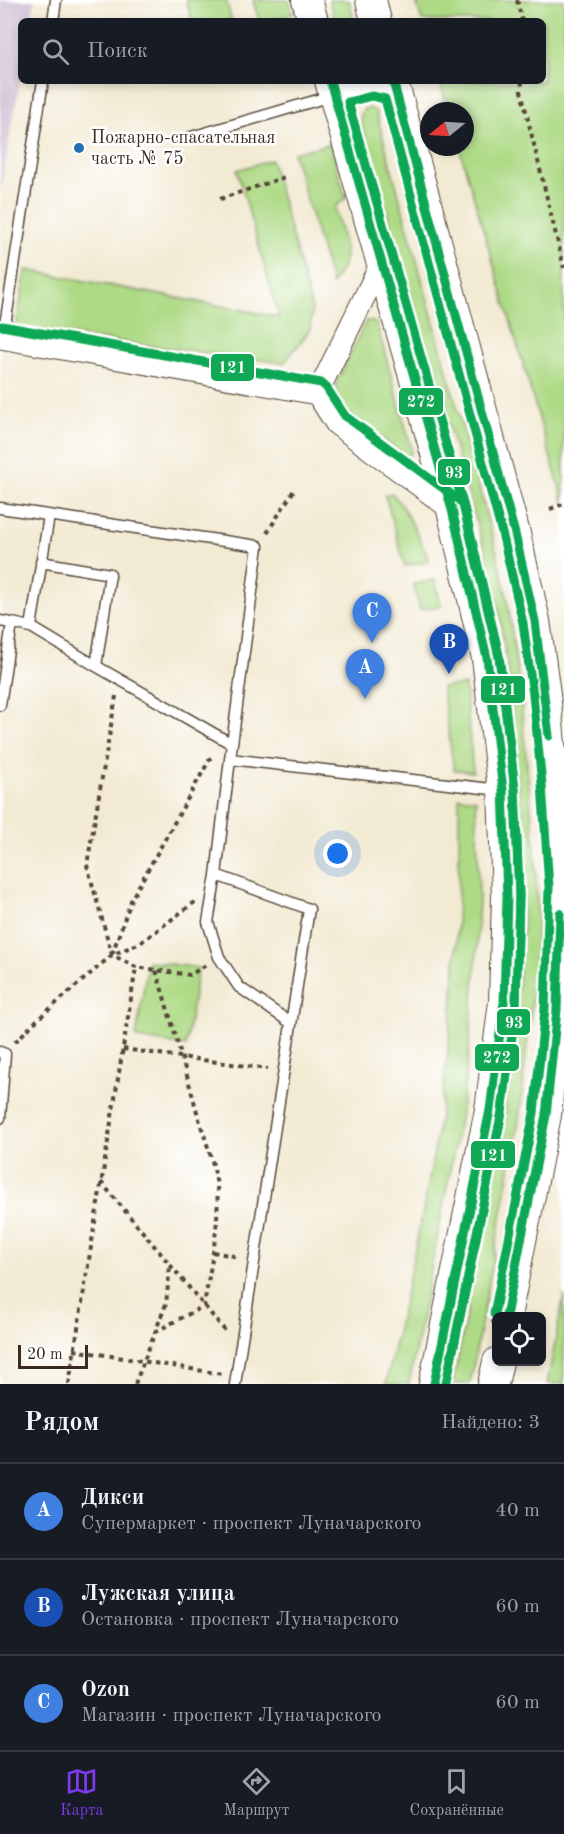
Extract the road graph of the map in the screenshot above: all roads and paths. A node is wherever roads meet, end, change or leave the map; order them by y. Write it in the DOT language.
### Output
graph roads {
  1 [pos="56,0"];
  2 [pos="307,0"];
  3 [pos="370,0"];
  4 [pos="517,0"];
  5 [pos="53,18"];
  6 [pos="312,18"];
  7 [pos="375,18"];
  8 [pos="521,18"];
  9 [pos="43,84"];
  10 [pos="360,84"];
  11 [pos="522,84"];
  12 [pos="394,85"];
  13 [pos="332,88"];
  14 [pos="188,138"];
  15 [pos="288,176"];
  16 [pos="220,199"];
  17 [pos="382,261"];
  18 [pos="564,268"];
  19 [pos="2,338"];
  20 [pos="316,394"];
  21 [pos="294,490"];
  22 [pos="564,504"];
  23 [pos="0,508"];
  24 [pos="550,509"];
  25 [pos="452,510"];
  26 [pos="49,516"];
  27 [pos="258,546"];
  28 [pos="41,562"];
  29 [pos="0,621"];
  30 [pos="12,623"];
  31 [pos="31,627"];
  32 [pos="96,666"];
  33 [pos="119,679"];
  34 [pos="0,705"];
  35 [pos="232,744"];
  36 [pos="230,759"];
  37 [pos="503,790"];
  38 [pos="216,875"];
  39 [pos="213,887"];
  40 [pos="112,955"];
  41 [pos="219,957"];
  42 [pos="136,967"];
  43 [pos="156,970"];
  44 [pos="291,1023"];
  45 [pos="123,1049"];
  46 [pos="2,1053"];
  47 [pos="183,1058"];
  48 [pos="283,1071"];
  49 [pos="0,1118"];
  50 [pos="100,1182"];
  51 [pos="213,1252"];
  52 [pos="254,1259"];
  53 [pos="170,1266"];
  54 [pos="204,1306"];
  55 [pos="507,1312"];
  56 [pos="155,1332"];
  57 [pos="240,1349"];
  58 [pos="74,1350"];
  59 [pos="144,1362"];
  60 [pos="497,1366"];
  61 [pos="236,1380"];
  62 [pos="69,1384"];
  63 [pos="135,1384"];
  64 [pos="434,1384"];
  65 [pos="493,1384"];
  1 -- 5 [label="lane"];
  2 -- 6 [label="main road"];
  3 -- 7 [label="main road"];
  4 -- 8 [label="path"];
  9 -- 19 [label="lane"];
  10 -- 13 [label="main road"];
  11 -- 18 [label="path"];
  12 -- 55 [label="main road"];
  13 -- 14 [label="lane"];
  13 -- 17 [label="main road"];
  15 -- 16 [label="path"];
  17 -- 20 [label="street"];
  17 -- 25 [label="main road"];
  19 -- 20 [label="street"];
  20 -- 25 [label="street"];
  21 -- 27 [label="path"];
  22 -- 24 [label="path"];
  23 -- 26 [label="lane"];
  25 -- 37 [label="main road"];
  26 -- 27 [label="lane"];
  26 -- 28 [label="lane"];
  27 -- 35 [label="lane"];
  28 -- 31 [label="lane"];
  28 -- 32 [label="lane"];
  29 -- 30 [label="lane"];
  30 -- 31 [label="lane"];
  30 -- 34 [label="lane"];
  31 -- 32 [label="lane"];
  32 -- 33 [label="lane"];
  33 -- 35 [label="lane"];
  33 -- 40 [label="path"];
  35 -- 36 [label="lane"];
  35 -- 40 [label="path"];
  36 -- 37 [label="lane"];
  36 -- 38 [label="lane"];
  37 -- 64 [label="main road"];
  38 -- 39 [label="lane"];
  38 -- 44 [label="lane"];
  39 -- 40 [label="path"];
  39 -- 41 [label="lane"];
  40 -- 42 [label="path"];
  40 -- 46 [label="path"];
  41 -- 43 [label="path"];
  41 -- 44 [label="lane"];
  42 -- 43 [label="path"];
  42 -- 45 [label="path"];
  43 -- 47 [label="path"];
  44 -- 48 [label="lane"];
  45 -- 47 [label="path"];
  45 -- 50 [label="path"];
  46 -- 49 [label="lane"];
  47 -- 48 [label="path"];
  47 -- 51 [label="path"];
  48 -- 52 [label="lane"];
  50 -- 53 [label="path"];
  50 -- 58 [label="path"];
  51 -- 52 [label="path"];
  51 -- 54 [label="path"];
  52 -- 57 [label="lane"];
  53 -- 54 [label="path"];
  53 -- 56 [label="path"];
  54 -- 56 [label="path"];
  54 -- 57 [label="path"];
  56 -- 59 [label="path"];
  57 -- 61 [label="lane"];
  58 -- 59 [label="path"];
  58 -- 62 [label="path"];
  59 -- 61 [label="path"];
  59 -- 63 [label="path"];
  60 -- 65 [label="main road"];
}
